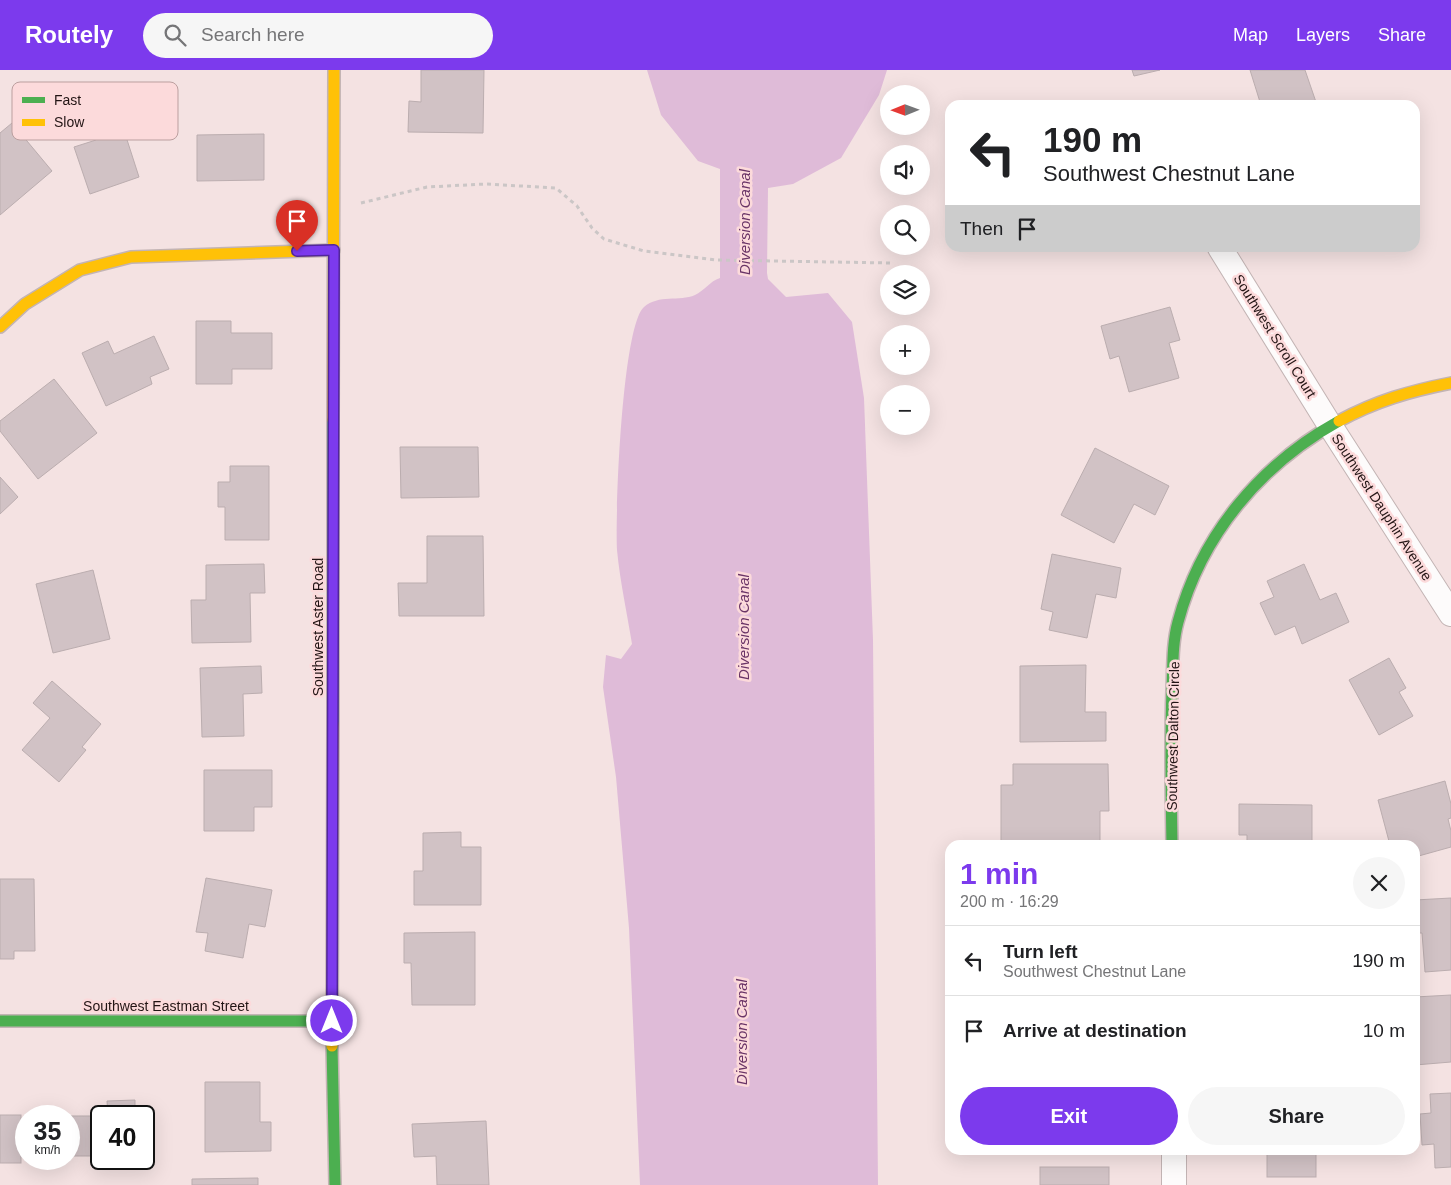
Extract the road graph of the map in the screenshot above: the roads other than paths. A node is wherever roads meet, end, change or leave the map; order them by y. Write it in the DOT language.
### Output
graph roads {
  1 [pos="334,70"];
  2 [pos="334,250"];
  3 [pos="1222,252"];
  4 [pos="0,327"];
  5 [pos="1451,383"];
  6 [pos="1329,424"];
  7 [pos="1451,614"];
  8 [pos="1172,840"];
  9 [pos="0,1021"];
  10 [pos="332,1021"];
  11 [pos="1174,1155"];
  12 [pos="335,1185"];
  13 [pos="1174,1185"];
  1 -- 2 [label="street, Southwest Aster Road"];
  2 -- 4 [label="street"];
  2 -- 10 [label="street, Southwest Aster Road"];
  3 -- 6 [label="street, Southwest Scroll Court"];
  5 -- 6 [label="street, Southwest Dalton Circle"];
  6 -- 7 [label="street, Southwest Dauphin Avenue"];
  6 -- 8 [label="street, Southwest Dalton Circle"];
  9 -- 10 [label="street, Southwest Eastman Street"];
  10 -- 12 [label="street, Southwest Aster Road"];
  11 -- 13 [label="street"];
}
